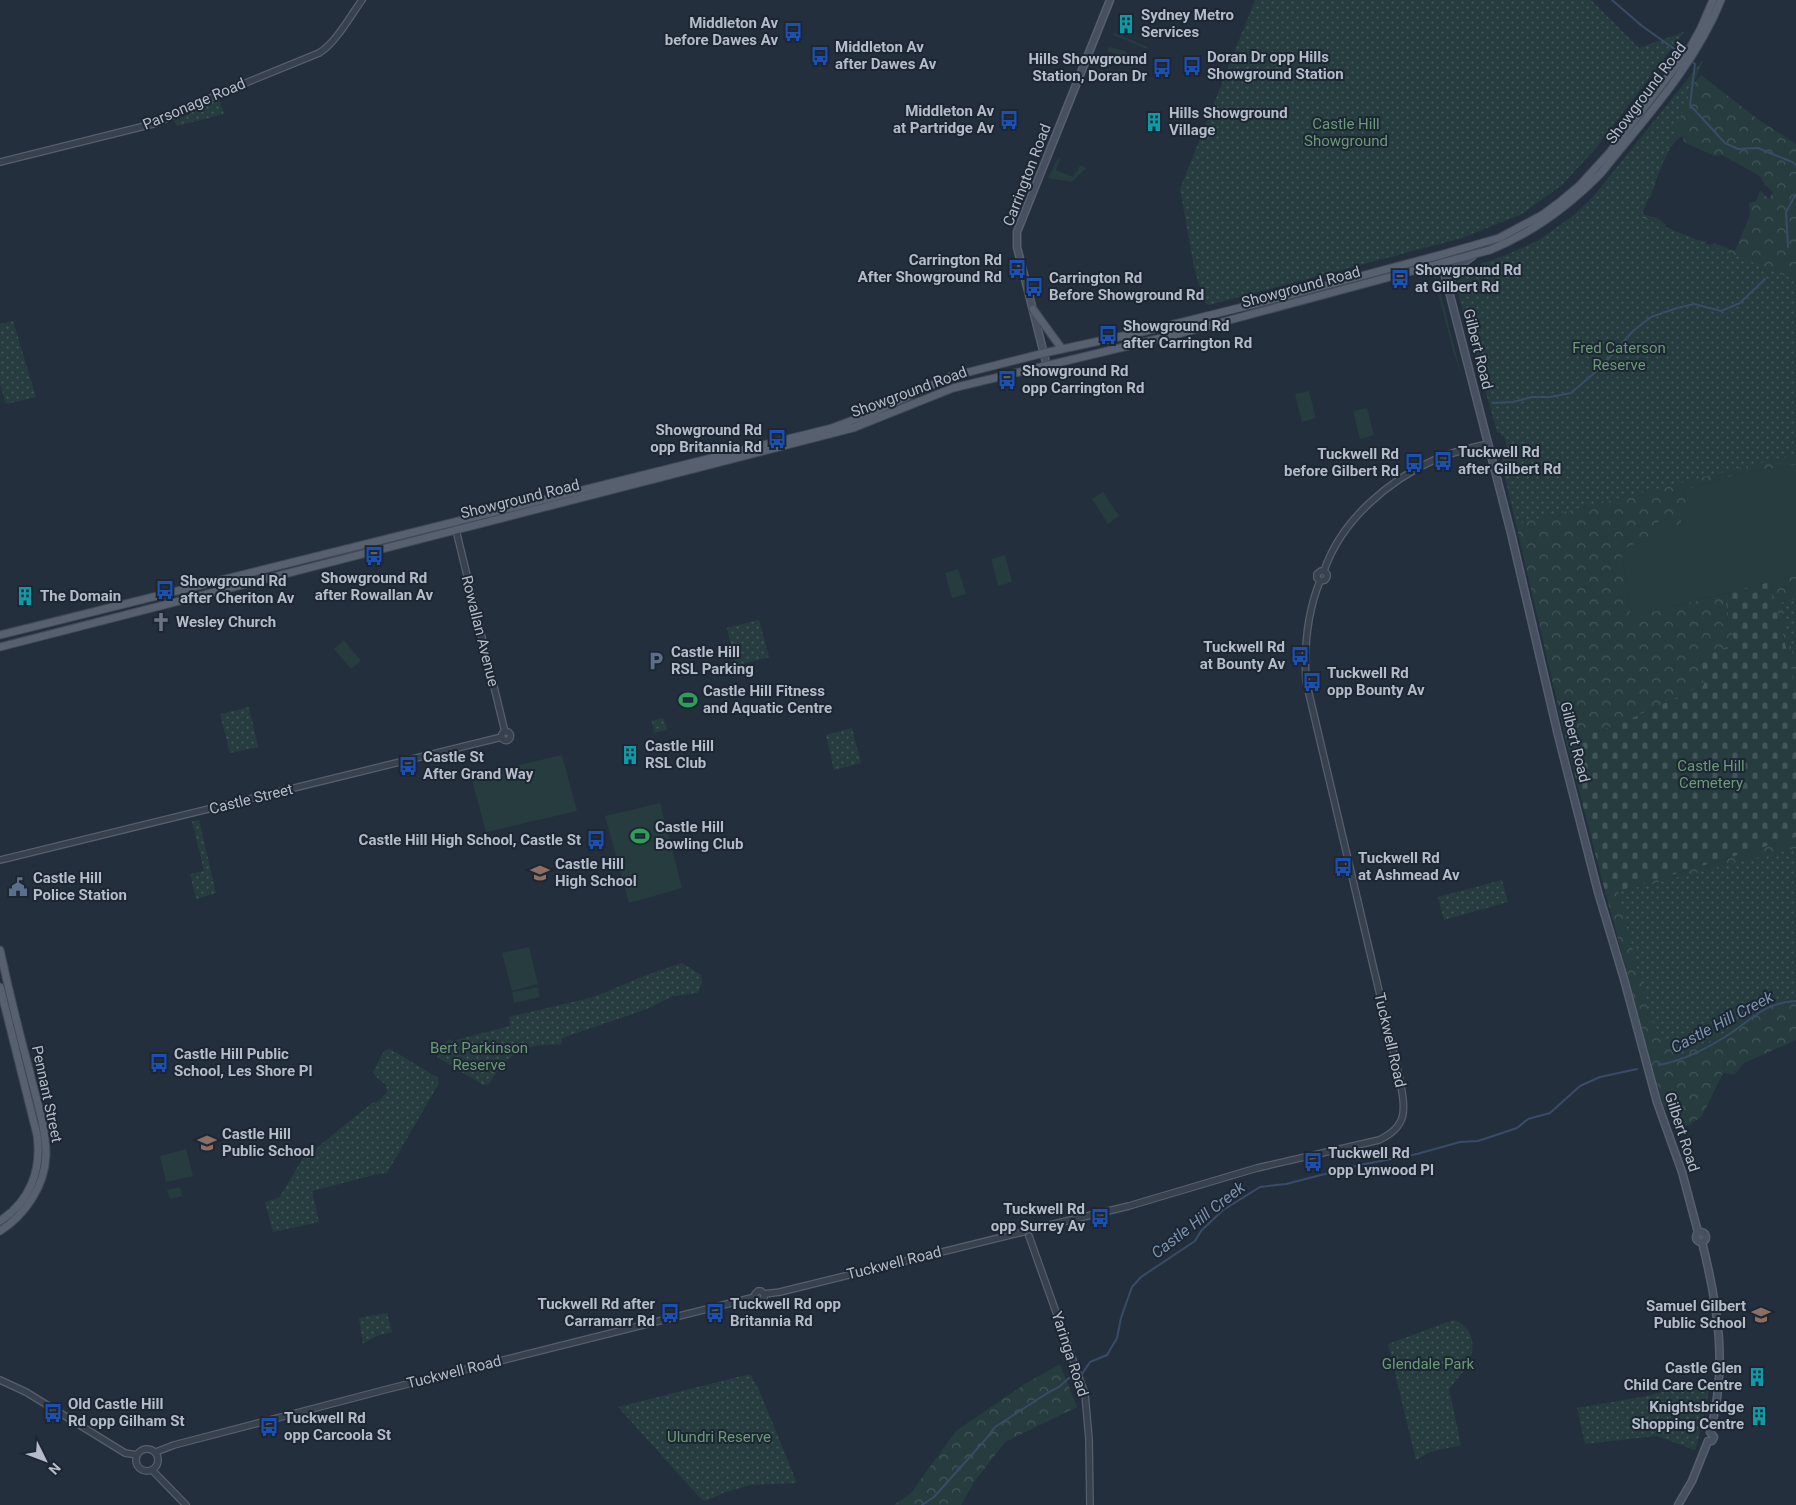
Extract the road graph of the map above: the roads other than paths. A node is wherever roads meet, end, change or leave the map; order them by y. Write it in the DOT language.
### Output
graph roads {
  1 [pos="362,0"];
  2 [pos="1110,0"];
  3 [pos="1713,0"];
  4 [pos="1721,0"];
  5 [pos="1693,50"];
  6 [pos="1677,72"];
  7 [pos="0,162"];
  8 [pos="1475,255"];
  9 [pos="1440,256"];
  10 [pos="1442,264"];
  11 [pos="1448,289"];
  12 [pos="1033,309"];
  13 [pos="1198,318"];
  14 [pos="1200,328"];
  15 [pos="1062,349"];
  16 [pos="1044,353"];
  17 [pos="1047,366"];
  18 [pos="1488,444"];
  19 [pos="454,521"];
  20 [pos="456,530"];
  21 [pos="102,609"];
  22 [pos="122,615"];
  23 [pos="0,635"];
  24 [pos="0,647"];
  25 [pos="503,735"];
  26 [pos="0,860"];
  27 [pos="0,950"];
  28 [pos="0,987"];
  29 [pos="0,1221"];
  30 [pos="1033,1229"];
  31 [pos="0,1231"];
  32 [pos="1023,1232"];
  33 [pos="1029,1236"];
  34 [pos="0,1380"];
  35 [pos="156,1452"];
  36 [pos="137,1455"];
  37 [pos="152,1470"];
  38 [pos="186,1505"];
  39 [pos="1090,1505"];
  40 [pos="1678,1505"];
  1 -- 7 [label="street, Parsonage Road"];
  2 -- 12 [label="main road, Carrington Road"];
  3 -- 5 [label="main road, Showground Road"];
  4 -- 5 [label="main road, Showground Road"];
  5 -- 6 [label="main road, Showground Road"];
  6 -- 8 [label="main road, Showground Road"];
  6 -- 9 [label="main road, Showground Road"];
  8 -- 10 [label="main road, Showground Road"];
  8 -- 11 [label="main road"];
  9 -- 10 [label="main road, Gilbert Road"];
  9 -- 13 [label="main road, Showground Road"];
  10 -- 11 [label="main road, Gilbert Road"];
  10 -- 14 [label="main road, Showground Road"];
  11 -- 18 [label="main road, Gilbert Road"];
  12 -- 15 [label="main road"];
  12 -- 16 [label="main road, Carrington Road"];
  13 -- 14 [label="main road"];
  13 -- 15 [label="main road, Showground Road"];
  14 -- 17 [label="main road, Showground Road"];
  15 -- 16 [label="main road, Showground Road"];
  16 -- 17 [label="main road, Carrington Road"];
  16 -- 19 [label="main road, Showground Road"];
  17 -- 20 [label="main road, Showground Road"];
  18 -- 30 [label="street, Tuckwell Road"];
  18 -- 40 [label="main road, Gilbert Road"];
  19 -- 20 [label="main road"];
  19 -- 21 [label="main road, Showground Road"];
  20 -- 22 [label="main road, Showground Road"];
  20 -- 25 [label="street, Rowallan Avenue"];
  21 -- 22 [label="main road"];
  21 -- 23 [label="main road, Showground Road"];
  22 -- 24 [label="main road, Showground Road"];
  25 -- 26 [label="street, Castle Street"];
  27 -- 31 [label="main road, Pennant Street"];
  28 -- 29 [label="main road, Pennant Street"];
  30 -- 32 [label="street"];
  30 -- 33 [label="street"];
  32 -- 33 [label="street"];
  32 -- 35 [label="street, Tuckwell Road"];
  33 -- 39 [label="street, Yaringa Road"];
  34 -- 36 [label="street"];
  35 -- 36 [label="street"];
  35 -- 37 [label="street"];
  36 -- 37 [label="street"];
  37 -- 38 [label="street"];
}
